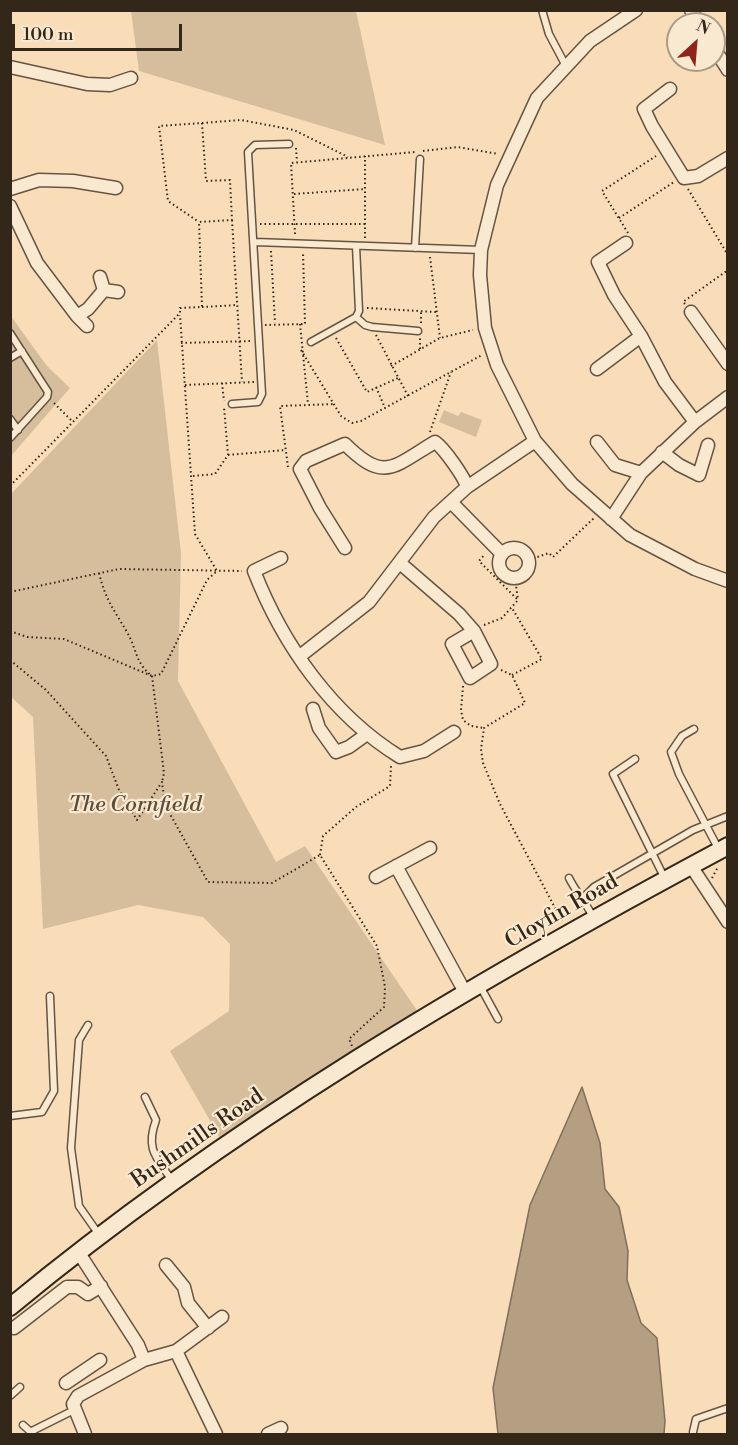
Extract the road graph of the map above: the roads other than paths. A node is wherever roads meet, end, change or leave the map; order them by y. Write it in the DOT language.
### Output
graph roads {
  1 [pos="542,10"];
  2 [pos="636,10"];
  3 [pos="566,66"];
  4 [pos="10,67"];
  5 [pos="131,78"];
  6 [pos="670,89"];
  7 [pos="289,144"];
  8 [pos="728,158"];
  9 [pos="420,159"];
  10 [pos="116,188"];
  11 [pos="10,189"];
  12 [pos="10,206"];
  13 [pos="255,242"];
  14 [pos="626,244"];
  15 [pos="356,246"];
  16 [pos="415,248"];
  17 [pos="482,250"];
  18 [pos="100,277"];
  19 [pos="104,290"];
  20 [pos="118,292"];
  21 [pos="692,312"];
  22 [pos="77,316"];
  23 [pos="356,317"];
  24 [pos="87,327"];
  25 [pos="418,331"];
  26 [pos="10,333"];
  27 [pos="641,336"];
  28 [pos="728,341"];
  29 [pos="311,342"];
  30 [pos="715,347"];
  31 [pos="22,351"];
  32 [pos="10,358"];
  33 [pos="728,364"];
  34 [pos="597,369"];
  35 [pos="728,397"];
  36 [pos="232,404"];
  37 [pos="10,419"];
  38 [pos="695,422"];
  39 [pos="18,430"];
  40 [pos="10,438"];
  41 [pos="535,441"];
  42 [pos="597,442"];
  43 [pos="708,445"];
  44 [pos="662,452"];
  45 [pos="641,473"];
  46 [pos="467,488"];
  47 [pos="451,502"];
  48 [pos="607,515"];
  49 [pos="345,548"];
  50 [pos="498,550"];
  51 [pos="281,558"];
  52 [pos="400,563"];
  53 [pos="728,581"];
  54 [pos="474,631"];
  55 [pos="300,656"];
  56 [pos="313,709"];
  57 [pos="694,729"];
  58 [pos="454,732"];
  59 [pos="367,734"];
  60 [pos="635,759"];
  61 [pos="728,816"];
  62 [pos="706,825"];
  63 [pos="430,848"];
  64 [pos="722,853"];
  65 [pos="652,854"];
  66 [pos="396,866"];
  67 [pos="691,866"];
  68 [pos="376,877"];
  69 [pos="569,878"];
  70 [pos="665,879"];
  71 [pos="584,897"];
  72 [pos="594,920"];
  73 [pos="728,922"];
  74 [pos="473,990"];
  75 [pos="50,996"];
  76 [pos="498,1019"];
  77 [pos="420,1021"];
  78 [pos="88,1025"];
  79 [pos="145,1097"];
  80 [pos="10,1116"];
  81 [pos="173,1182"];
  82 [pos="100,1236"];
  83 [pos="79,1252"];
  84 [pos="166,1265"];
  85 [pos="101,1286"];
  86 [pos="10,1307"];
  87 [pos="222,1317"];
  88 [pos="14,1328"];
  89 [pos="208,1328"];
  90 [pos="176,1351"];
  91 [pos="100,1360"];
  92 [pos="144,1360"];
  93 [pos="20,1387"];
  94 [pos="83,1394"];
  95 [pos="10,1396"];
  96 [pos="728,1408"];
  97 [pos="74,1410"];
  98 [pos="23,1425"];
  99 [pos="281,1428"];
  100 [pos="693,1432"];
  101 [pos="33,1433"];
  102 [pos="84,1434"];
  103 [pos="216,1434"];
  104 [pos="267,1434"];
  1 -- 3 [label="lane"];
  2 -- 3 [label="street"];
  3 -- 17 [label="street"];
  4 -- 5 [label="street"];
  6 -- 8 [label="street"];
  7 -- 13 [label="lane"];
  9 -- 16 [label="lane"];
  10 -- 11 [label="street"];
  12 -- 22 [label="street"];
  13 -- 15 [label="lane"];
  13 -- 36 [label="lane"];
  14 -- 27 [label="street"];
  15 -- 16 [label="lane"];
  15 -- 23 [label="lane"];
  16 -- 17 [label="lane"];
  17 -- 41 [label="street"];
  18 -- 19 [label="street"];
  19 -- 20 [label="street"];
  19 -- 22 [label="street"];
  21 -- 30 [label="street"];
  22 -- 24 [label="street"];
  23 -- 25 [label="lane"];
  23 -- 29 [label="lane"];
  26 -- 31 [label="lane"];
  27 -- 34 [label="street"];
  27 -- 38 [label="street"];
  28 -- 30 [label="street"];
  30 -- 33 [label="street"];
  31 -- 32 [label="lane"];
  31 -- 39 [label="lane"];
  35 -- 38 [label="street"];
  37 -- 39 [label="lane"];
  38 -- 44 [label="street"];
  39 -- 40 [label="lane"];
  41 -- 46 [label="street"];
  41 -- 48 [label="street"];
  42 -- 45 [label="street"];
  43 -- 44 [label="street"];
  44 -- 45 [label="street"];
  45 -- 48 [label="street"];
  46 -- 47 [label="street"];
  46 -- 49 [label="street"];
  47 -- 50 [label="street"];
  47 -- 52 [label="street"];
  48 -- 53 [label="street"];
  50 -- 50 [label="street"];
  51 -- 55 [label="street"];
  52 -- 54 [label="street"];
  52 -- 55 [label="street"];
  54 -- 54 [label="street"];
  55 -- 59 [label="street"];
  56 -- 59 [label="street"];
  57 -- 62 [label="lane"];
  58 -- 59 [label="street"];
  60 -- 65 [label="lane"];
  61 -- 62 [label="lane"];
  62 -- 64 [label="lane"];
  62 -- 65 [label="lane"];
  63 -- 66 [label="street"];
  64 -- 67 [label="main road, Cloyfin Road"];
  65 -- 70 [label="lane"];
  65 -- 71 [label="lane"];
  66 -- 68 [label="street"];
  66 -- 74 [label="street"];
  67 -- 70 [label="main road, Cloyfin Road"];
  67 -- 73 [label="street"];
  69 -- 71 [label="lane"];
  70 -- 72 [label="main road, Cloyfin Road"];
  71 -- 72 [label="lane"];
  72 -- 74 [label="main road, Cloyfin Road"];
  74 -- 76 [label="lane"];
  74 -- 77 [label="main road, Cloyfin Road"];
  75 -- 80 [label="lane"];
  77 -- 81 [label="main road, Bushmills Road"];
  78 -- 82 [label="lane"];
  79 -- 81 [label="lane"];
  81 -- 82 [label="main road, Bushmills Road"];
  82 -- 83 [label="main road, Bushmills Road"];
  83 -- 85 [label="street"];
  83 -- 86 [label="main road, Bushmills Road"];
  84 -- 89 [label="street"];
  85 -- 88 [label="street"];
  85 -- 92 [label="street"];
  87 -- 89 [label="street"];
  89 -- 90 [label="street"];
  90 -- 92 [label="street"];
  90 -- 103 [label="street"];
  91 -- 94 [label="street"];
  92 -- 94 [label="street"];
  93 -- 95 [label="lane"];
  94 -- 97 [label="street"];
  96 -- 100 [label="lane"];
  97 -- 101 [label="lane"];
  97 -- 102 [label="street"];
  98 -- 101 [label="lane"];
  99 -- 104 [label="street"];
}
